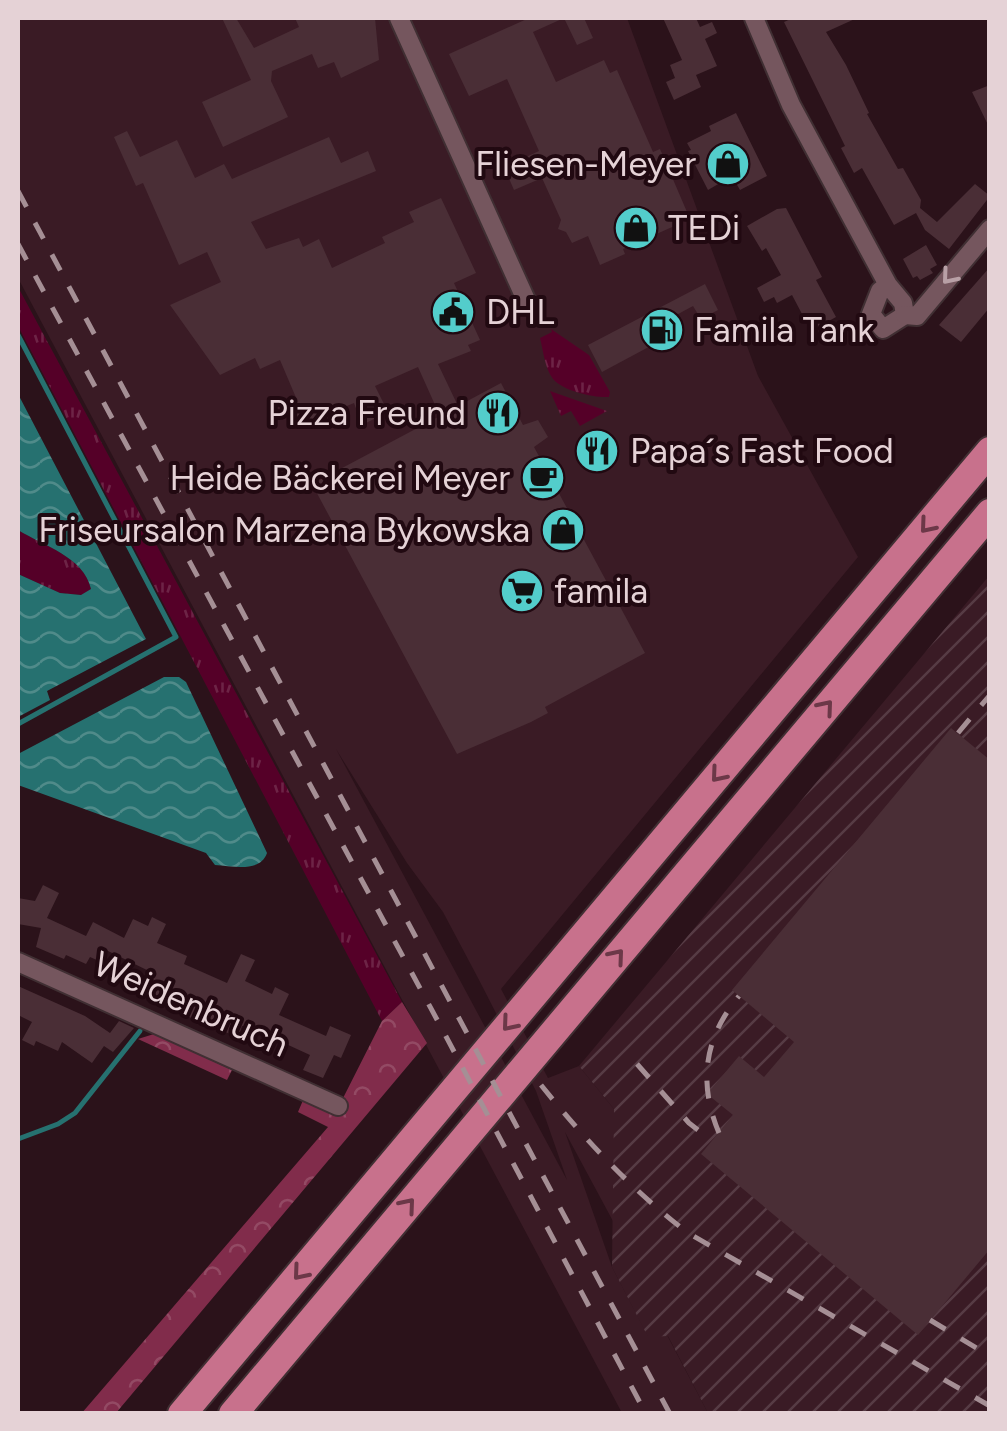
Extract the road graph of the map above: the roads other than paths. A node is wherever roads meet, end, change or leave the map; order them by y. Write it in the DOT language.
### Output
graph roads {
  1 [pos="399,18"];
  2 [pos="754,18"];
  3 [pos="990,229"];
  4 [pos="888,285"];
  5 [pos="526,300"];
  6 [pos="904,315"];
  7 [pos="990,451"];
  8 [pos="990,513"];
  9 [pos="18,962"];
  10 [pos="338,1106"];
  11 [pos="182,1414"];
  12 [pos="233,1414"];
  1 -- 5 [label="street"];
  2 -- 4 [label="street"];
  3 -- 6 [label="street, one-way"];
  4 -- 6 [label="street"];
  4 -- 6 [label="street"];
  7 -- 11 [label="highway, one-way"];
  12 -- 8 [label="highway, one-way"];
  9 -- 10 [label="street, Weidenbruch"];
}
